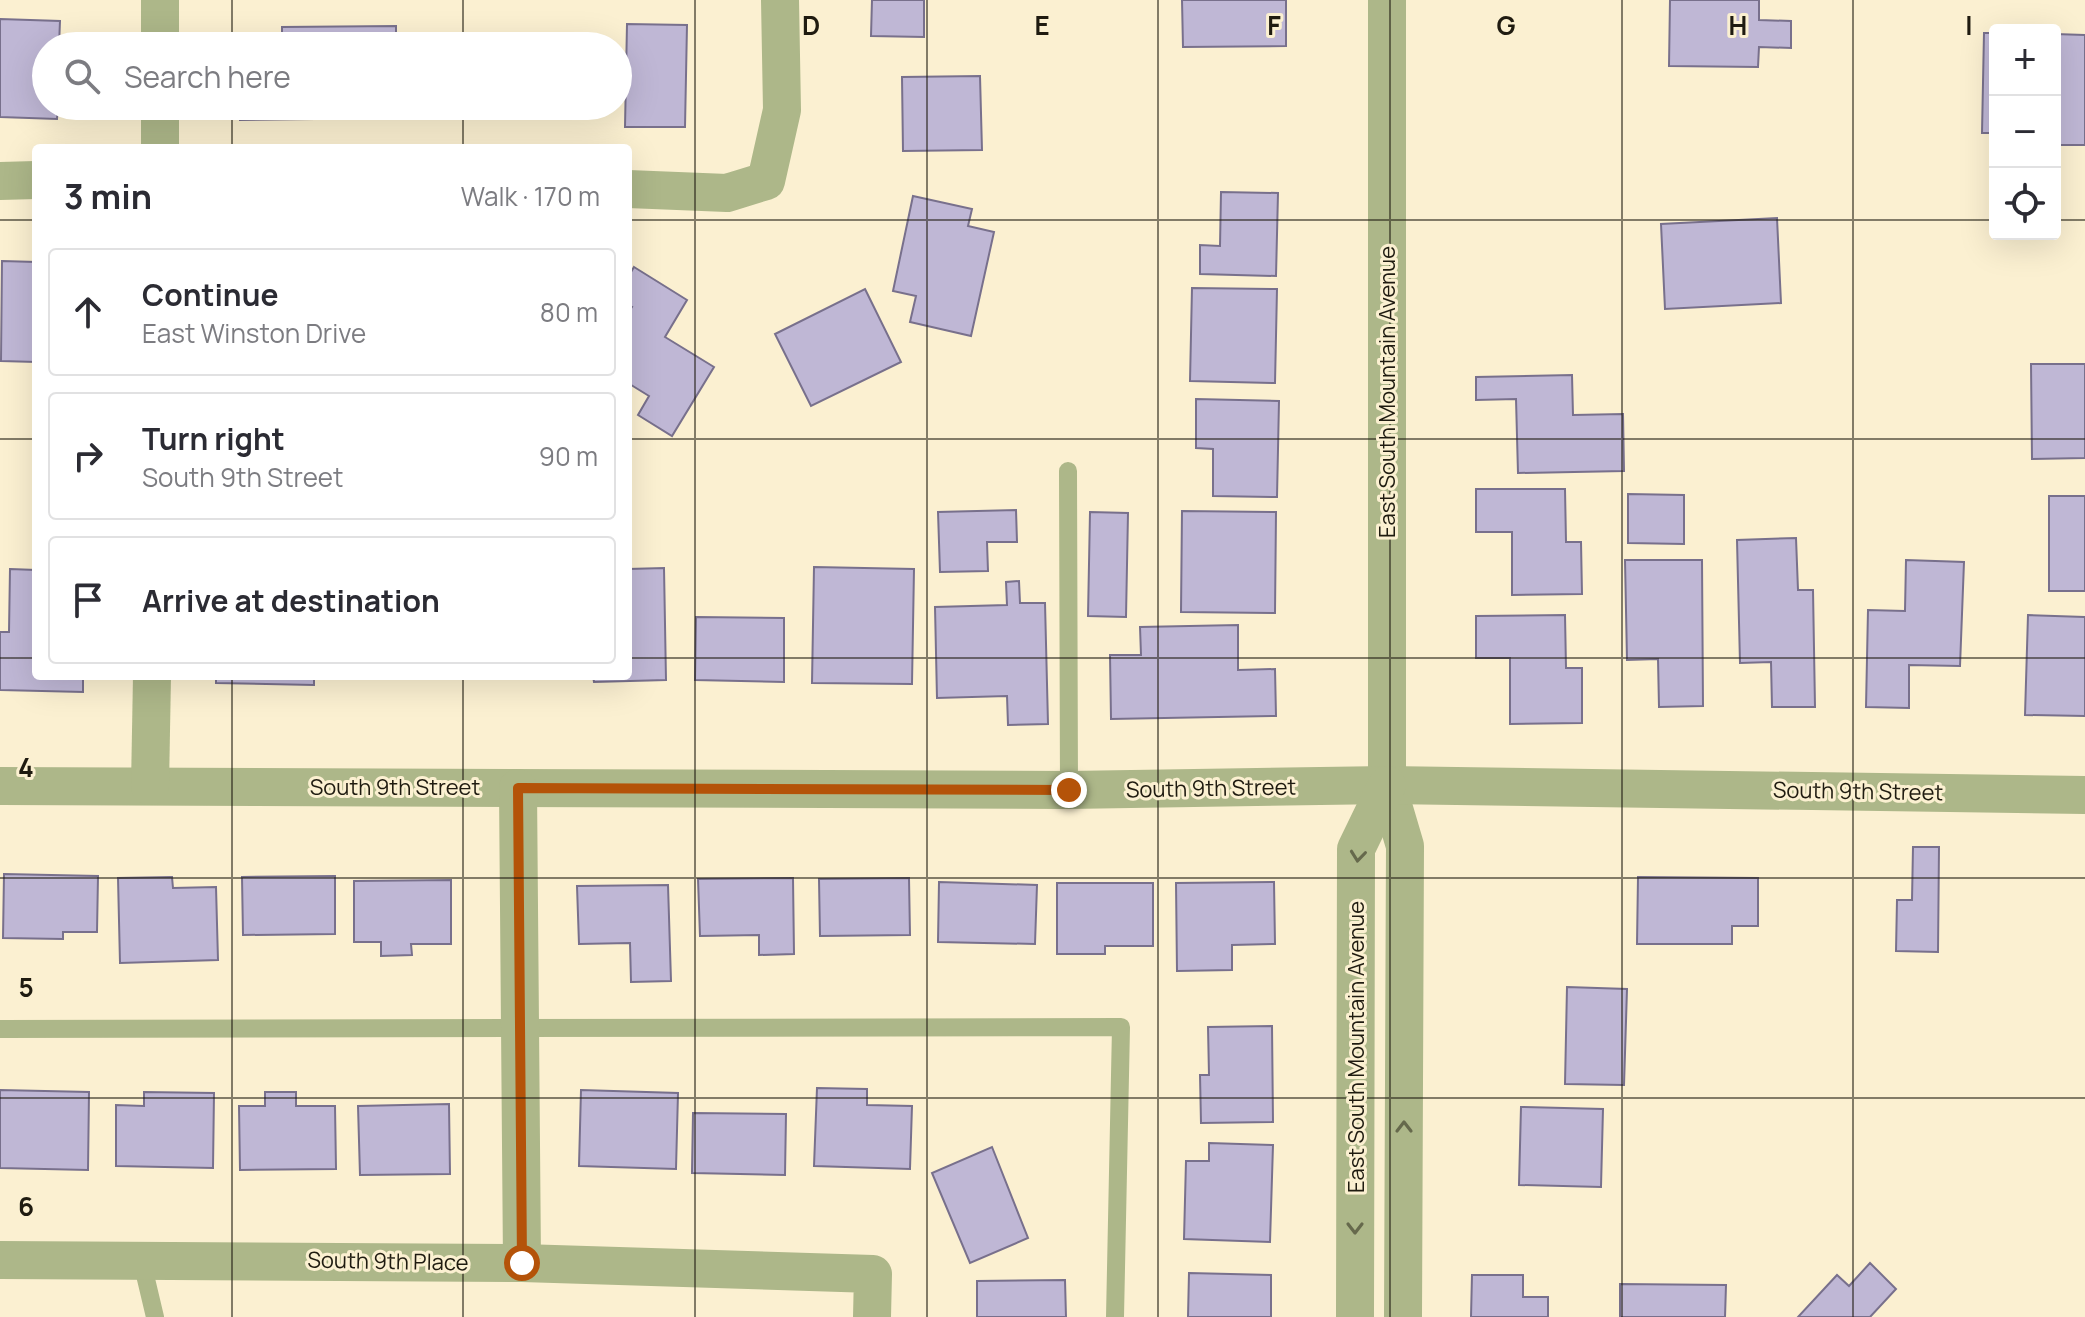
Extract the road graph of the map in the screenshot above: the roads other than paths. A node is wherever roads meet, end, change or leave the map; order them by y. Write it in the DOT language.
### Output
graph roads {
  1 [pos="160,0"];
  2 [pos="780,0"];
  3 [pos="1387,0"];
  4 [pos="160,32"];
  5 [pos="160,120"];
  6 [pos="160,144"];
  7 [pos="32,180"];
  8 [pos="0,181"];
  9 [pos="632,189"];
  10 [pos="1068,471"];
  11 [pos="152,680"];
  12 [pos="1387,785"];
  13 [pos="0,786"];
  14 [pos="150,786"];
  15 [pos="518,788"];
  16 [pos="1069,790"];
  17 [pos="2085,795"];
  18 [pos="521,1028"];
  19 [pos="0,1029"];
  20 [pos="141,1258"];
  21 [pos="0,1260"];
  22 [pos="522,1263"];
  23 [pos="155,1317"];
  24 [pos="872,1317"];
  25 [pos="1115,1317"];
  26 [pos="1355,1317"];
  27 [pos="1403,1317"];
  1 -- 4 [label="street"];
  2 -- 9 [label="street"];
  3 -- 12 [label="street, East South Mountain Avenue"];
  5 -- 6 [label="street"];
  7 -- 8 [label="street"];
  10 -- 16 [label="lane"];
  11 -- 14 [label="street"];
  12 -- 16 [label="street, South 9th Street"];
  12 -- 17 [label="street, South 9th Street"];
  12 -- 26 [label="street, East South Mountain Avenue, one-way"];
  27 -- 12 [label="street, East South Mountain Avenue, one-way"];
  13 -- 14 [label="street, South 9th Street"];
  14 -- 15 [label="street, South 9th Street"];
  15 -- 16 [label="street, South 9th Street"];
  15 -- 18 [label="street"];
  18 -- 19 [label="lane"];
  18 -- 22 [label="street"];
  18 -- 25 [label="lane"];
  20 -- 21 [label="street, South 9th Place"];
  20 -- 22 [label="street, South 9th Place"];
  20 -- 23 [label="lane"];
  22 -- 24 [label="street, South 9th Place"];
}
